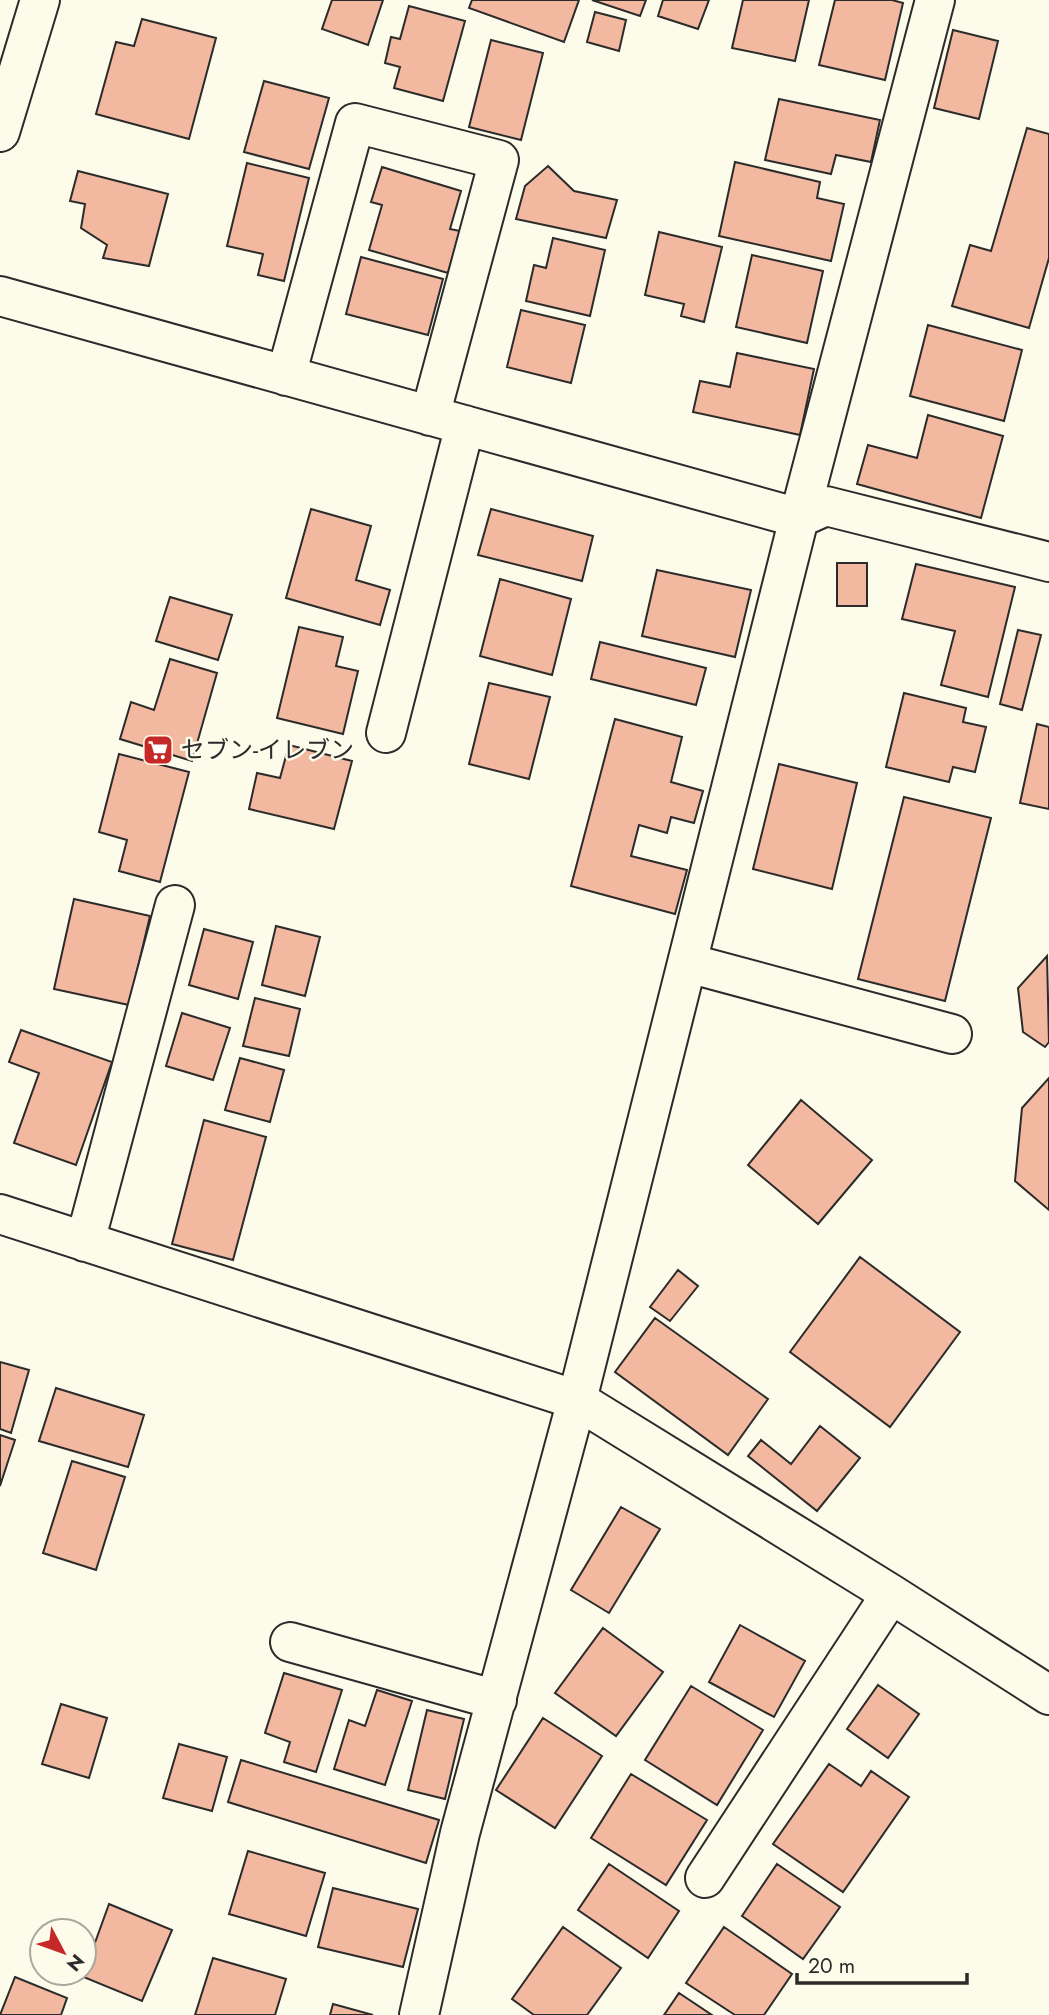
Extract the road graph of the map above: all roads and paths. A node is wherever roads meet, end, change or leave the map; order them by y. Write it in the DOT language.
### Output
graph roads {
  1 [pos="40,0"];
  2 [pos="935,0"];
  3 [pos="0,132"];
  4 [pos="0,296"];
  5 [pos="286,376"];
  6 [pos="447,420"];
  7 [pos="799,518"];
  8 [pos="1049,562"];
  9 [pos="386,733"];
  10 [pos="175,905"];
  11 [pos="688,963"];
  12 [pos="952,1034"];
  13 [pos="0,1214"];
  14 [pos="85,1242"];
  15 [pos="578,1400"];
  16 [pos="891,1594"];
  17 [pos="290,1642"];
  18 [pos="1049,1695"];
  19 [pos="497,1699"];
  20 [pos="705,1878"];
  21 [pos="419,2015"];
  1 -- 3 [label="street"];
  2 -- 7 [label="street"];
  4 -- 5 [label="street"];
  5 -- 6 [label="street"];
  5 -- 6 [label="street"];
  6 -- 7 [label="street"];
  6 -- 9 [label="street"];
  7 -- 8 [label="street"];
  7 -- 11 [label="street"];
  10 -- 14 [label="street"];
  11 -- 12 [label="street"];
  11 -- 15 [label="street"];
  13 -- 14 [label="street"];
  14 -- 15 [label="street"];
  15 -- 16 [label="street"];
  15 -- 19 [label="street"];
  16 -- 18 [label="street"];
  16 -- 20 [label="street"];
  17 -- 19 [label="street"];
  19 -- 21 [label="street"];
}
